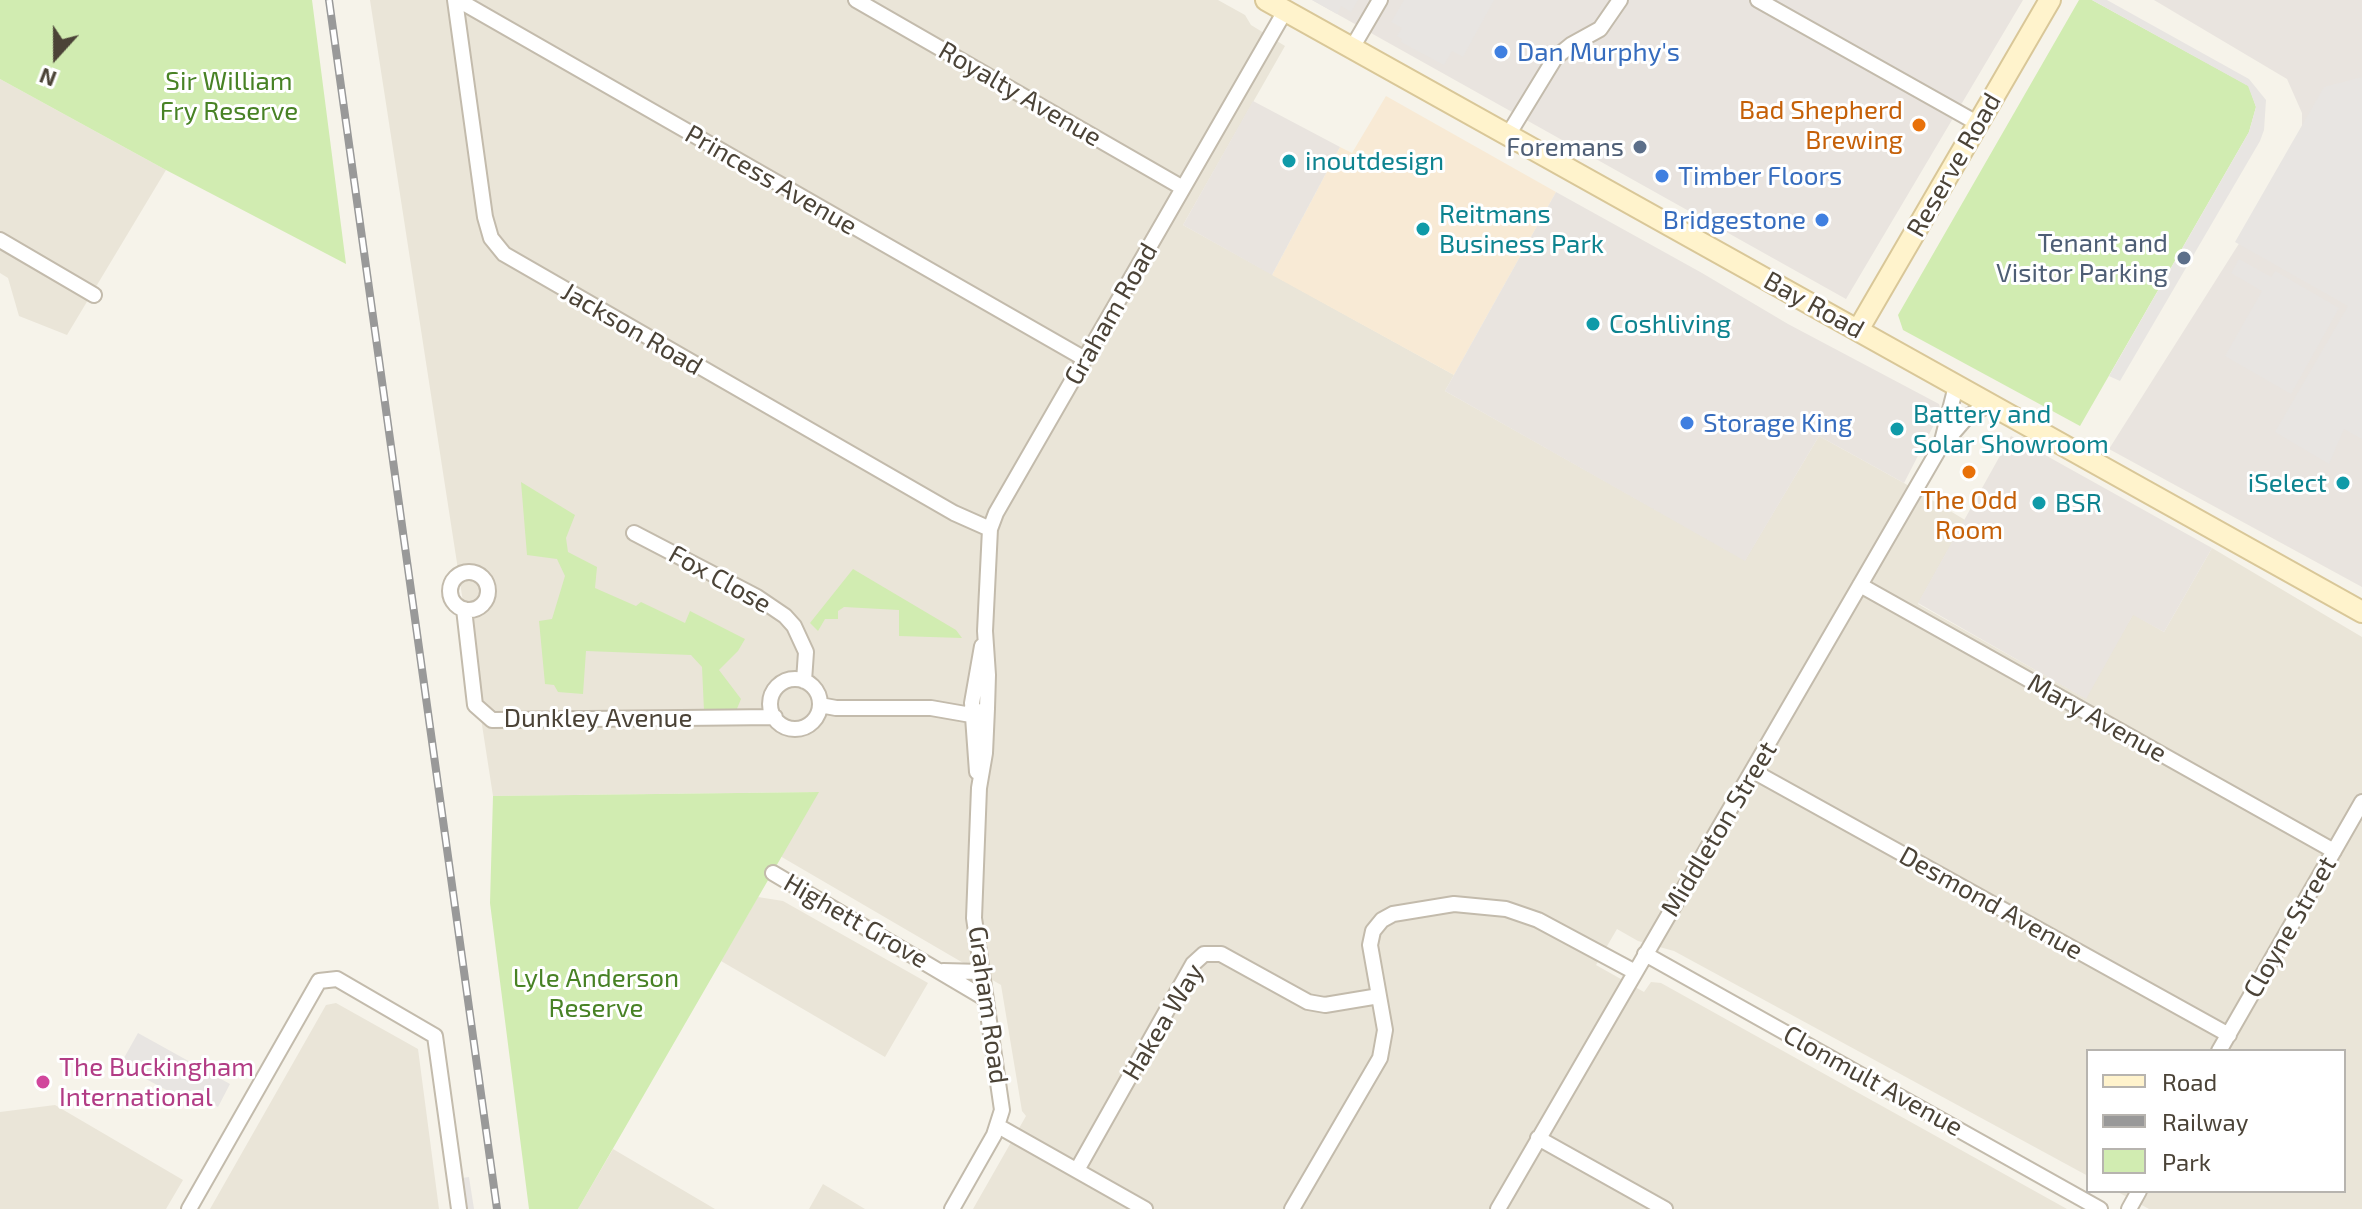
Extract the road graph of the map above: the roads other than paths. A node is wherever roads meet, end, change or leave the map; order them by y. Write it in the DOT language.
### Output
graph roads {
  1 [pos="456,0"];
  2 [pos="856,0"];
  3 [pos="1266,0"];
  4 [pos="1380,0"];
  5 [pos="1620,0"];
  6 [pos="1758,0"];
  7 [pos="2050,0"];
  8 [pos="1285,11"];
  9 [pos="1352,48"];
  10 [pos="1977,123"];
  11 [pos="1508,135"];
  12 [pos="1183,188"];
  13 [pos="0,240"];
  14 [pos="94,295"];
  15 [pos="1858,330"];
  16 [pos="1085,359"];
  17 [pos="1956,386"];
  18 [pos="1989,404"];
  19 [pos="1939,449"];
  20 [pos="990,529"];
  21 [pos="634,533"];
  22 [pos="1860,585"];
  23 [pos="464,609"];
  24 [pos="2362,612"];
  25 [pos="985,631"];
  26 [pos="804,681"];
  27 [pos="971,709"];
  28 [pos="987,709"];
  29 [pos="817,712"];
  30 [pos="775,717"];
  31 [pos="1753,771"];
  32 [pos="979,788"];
  33 [pos="2362,802"];
  34 [pos="2334,851"];
  35 [pos="773,873"];
  36 [pos="1645,954"];
  37 [pos="939,970"];
  38 [pos="982,972"];
  39 [pos="1635,972"];
  40 [pos="1379,996"];
  41 [pos="986,999"];
  42 [pos="2229,1035"];
  43 [pos="2220,1049"];
  44 [pos="998,1126"];
  45 [pos="1538,1138"];
  46 [pos="1077,1170"];
  47 [pos="189,1209"];
  48 [pos="459,1209"];
  49 [pos="952,1209"];
  50 [pos="1145,1209"];
  51 [pos="1292,1209"];
  52 [pos="1498,1209"];
  53 [pos="1665,1209"];
  54 [pos="2100,1209"];
  1 -- 16 [label="street, Princess Avenue"];
  1 -- 20 [label="street, Jackson Road"];
  2 -- 12 [label="street, Royalty Avenue"];
  3 -- 8 [label="main road, Bay Road"];
  4 -- 9 [label="street"];
  5 -- 11 [label="street"];
  6 -- 10 [label="street"];
  7 -- 10 [label="main road, Reserve Road"];
  8 -- 9 [label="main road, Bay Road"];
  8 -- 12 [label="street, Graham Road"];
  9 -- 11 [label="main road, Bay Road"];
  10 -- 15 [label="main road, Reserve Road"];
  11 -- 15 [label="main road, Bay Road"];
  12 -- 16 [label="street, Graham Road"];
  13 -- 14 [label="street"];
  15 -- 17 [label="main road, Bay Road"];
  16 -- 20 [label="street, Graham Road"];
  17 -- 18 [label="main road, Bay Road"];
  17 -- 19 [label="street, Middleton Street"];
  18 -- 19 [label="street, Middleton Street"];
  18 -- 24 [label="main road, Bay Road"];
  19 -- 22 [label="street, Middleton Street"];
  20 -- 25 [label="street, Graham Road"];
  21 -- 26 [label="street, Fox Close"];
  22 -- 31 [label="street, Middleton Street"];
  22 -- 34 [label="street, Mary Avenue"];
  23 -- 30 [label="street, Dunkley Avenue"];
  25 -- 27 [label="street, Graham Road"];
  25 -- 28 [label="street, Graham Road"];
  26 -- 29 [label="street"];
  26 -- 30 [label="street"];
  27 -- 28 [label="street"];
  27 -- 29 [label="street"];
  27 -- 32 [label="street, Graham Road"];
  28 -- 32 [label="street, Graham Road"];
  29 -- 30 [label="street"];
  31 -- 36 [label="street, Middleton Street"];
  31 -- 42 [label="street, Desmond Avenue"];
  32 -- 38 [label="street, Graham Road"];
  33 -- 34 [label="street, Cloyne Street"];
  34 -- 42 [label="street, Cloyne Street"];
  35 -- 37 [label="street, Highett Grove"];
  36 -- 39 [label="street, Middleton Street"];
  36 -- 54 [label="street, Clonmult Avenue"];
  37 -- 38 [label="street, Highett Grove"];
  37 -- 41 [label="street, Highett Grove"];
  38 -- 41 [label="street, Graham Road"];
  39 -- 40 [label="street"];
  39 -- 45 [label="street, Middleton Street"];
  40 -- 46 [label="street, Hakea Way"];
  40 -- 51 [label="street"];
  41 -- 44 [label="street, Graham Road"];
  42 -- 43 [label="street, Cloyne Street"];
  44 -- 46 [label="street"];
  44 -- 49 [label="street, Graham Road"];
  45 -- 52 [label="street, Middleton Street"];
  45 -- 53 [label="street"];
  46 -- 50 [label="street"];
  47 -- 48 [label="street"];
}
